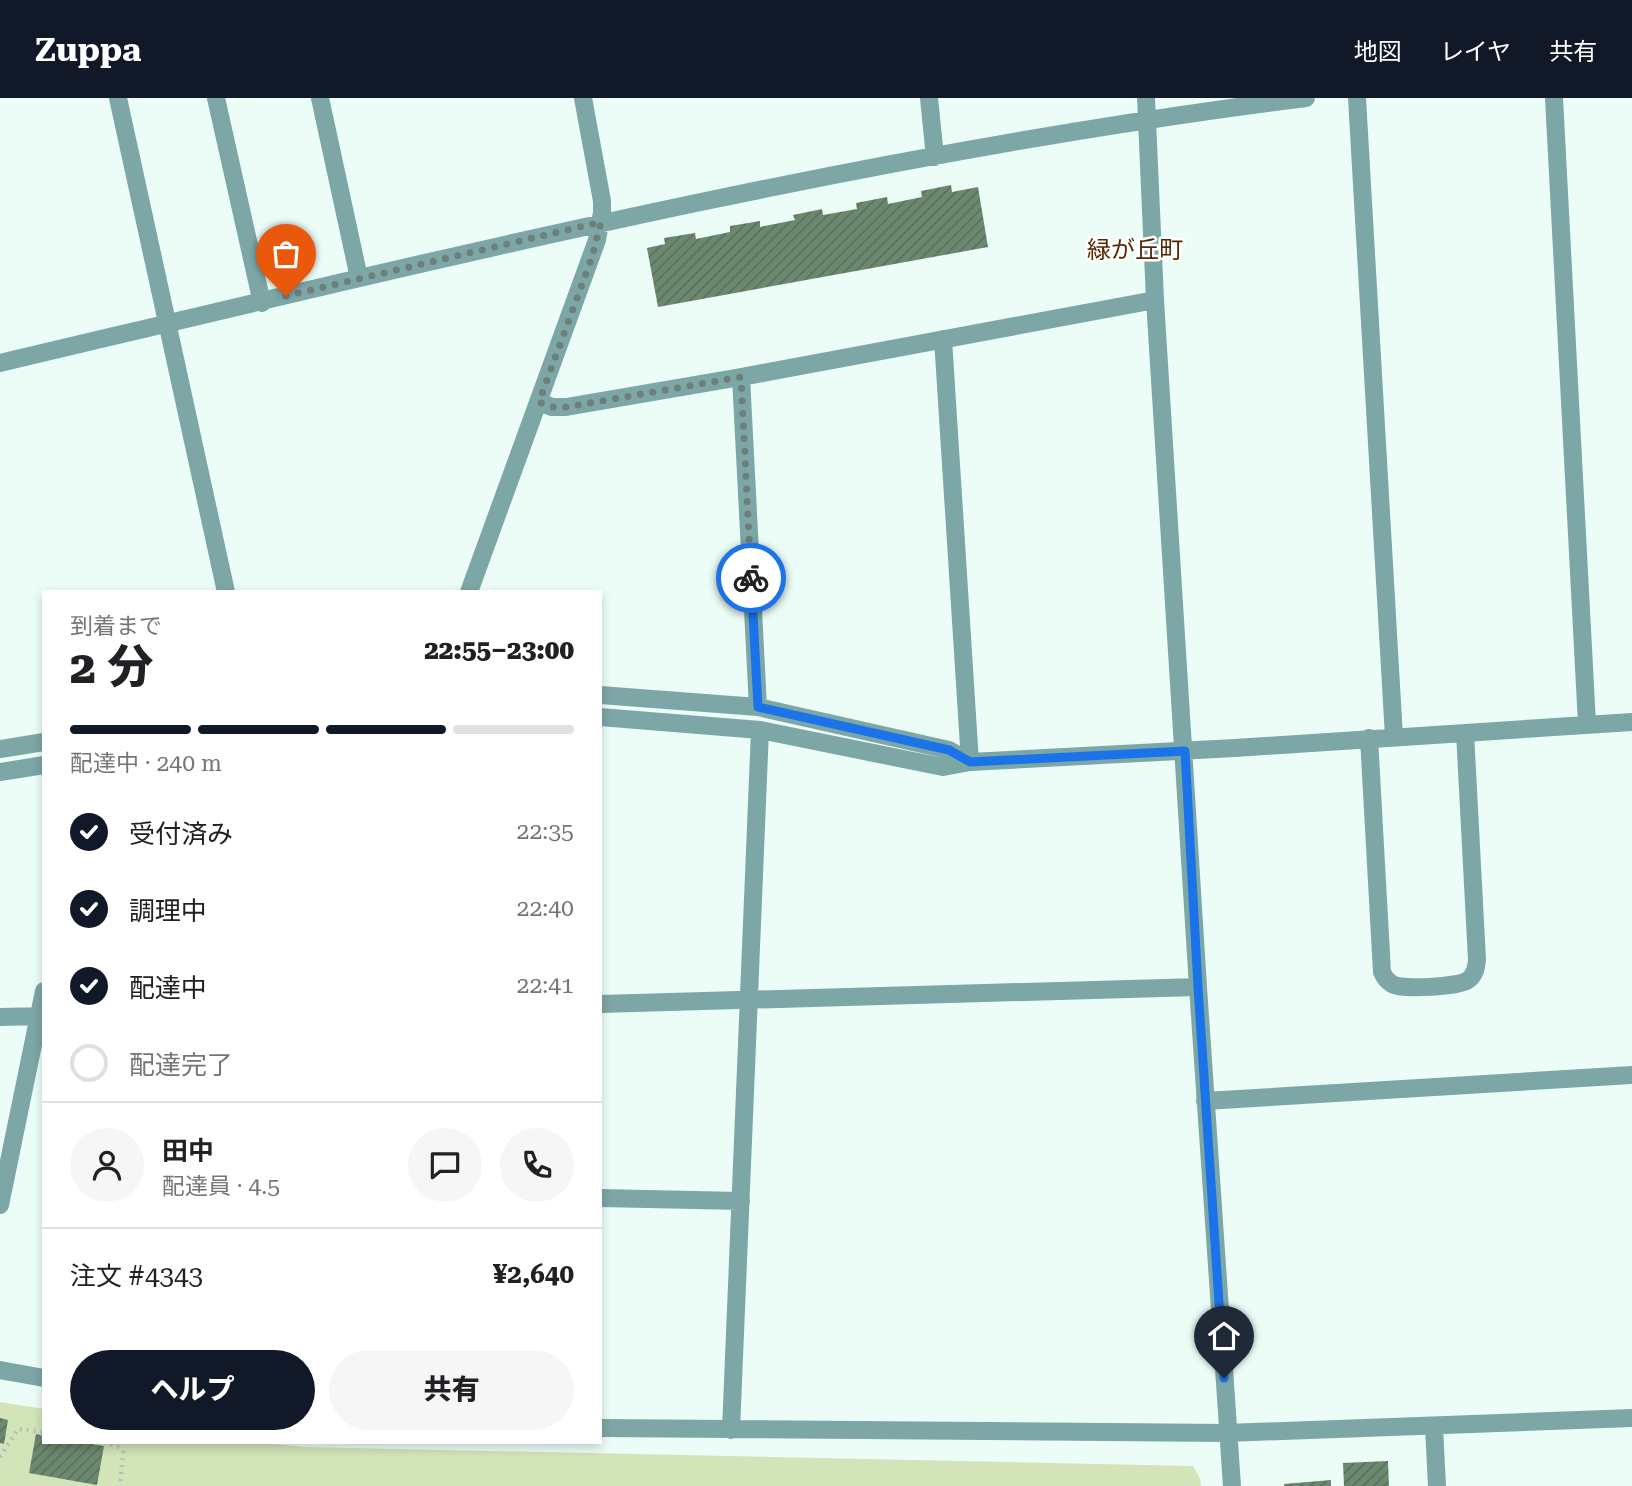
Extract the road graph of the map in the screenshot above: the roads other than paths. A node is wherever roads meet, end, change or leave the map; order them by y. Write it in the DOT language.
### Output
graph roads {
  1 [pos="118,98"];
  2 [pos="216,98"];
  3 [pos="320,98"];
  4 [pos="583,98"];
  5 [pos="929,98"];
  6 [pos="1146,98"];
  7 [pos="1306,98"];
  8 [pos="1357,98"];
  9 [pos="1554,98"];
  10 [pos="1147,120"];
  11 [pos="935,157"];
  12 [pos="601,222"];
  13 [pos="359,278"];
  14 [pos="1156,300"];
  15 [pos="262,303"];
  16 [pos="167,324"];
  17 [pos="943,340"];
  18 [pos="0,363"];
  19 [pos="741,377"];
  20 [pos="539,402"];
  21 [pos="226,590"];
  22 [pos="470,590"];
  23 [pos="602,695"];
  24 [pos="758,707"];
  25 [pos="602,718"];
  26 [pos="1632,722"];
  27 [pos="1587,724"];
  28 [pos="760,730"];
  29 [pos="1465,733"];
  30 [pos="1394,737"];
  31 [pos="1369,738"];
  32 [pos="42,742"];
  33 [pos="0,749"];
  34 [pos="1185,751"];
  35 [pos="970,762"];
  36 [pos="42,765"];
  37 [pos="0,772"];
  38 [pos="1198,987"];
  39 [pos="750,1001"];
  40 [pos="602,1004"];
  41 [pos="42,1016"];
  42 [pos="0,1017"];
  43 [pos="1632,1075"];
  44 [pos="1205,1101"];
  45 [pos="602,1198"];
  46 [pos="741,1201"];
  47 [pos="0,1205"];
  48 [pos="0,1370"];
  49 [pos="42,1378"];
  50 [pos="1632,1418"];
  51 [pos="602,1427"];
  52 [pos="1434,1427"];
  53 [pos="731,1430"];
  54 [pos="1227,1433"];
  55 [pos="1232,1486"];
  56 [pos="1437,1486"];
  1 -- 16 [label="street"];
  2 -- 15 [label="street"];
  3 -- 13 [label="street"];
  4 -- 12 [label="street"];
  5 -- 11 [label="street"];
  6 -- 10 [label="street"];
  7 -- 10 [label="street"];
  8 -- 30 [label="street"];
  9 -- 27 [label="street"];
  10 -- 11 [label="street"];
  10 -- 14 [label="street"];
  11 -- 12 [label="street"];
  12 -- 13 [label="street"];
  12 -- 20 [label="street"];
  13 -- 15 [label="street"];
  14 -- 17 [label="street"];
  14 -- 34 [label="street"];
  15 -- 16 [label="street"];
  16 -- 18 [label="street"];
  16 -- 21 [label="street"];
  17 -- 19 [label="street"];
  17 -- 35 [label="street"];
  19 -- 20 [label="street"];
  19 -- 24 [label="street"];
  20 -- 22 [label="street"];
  23 -- 24 [label="street"];
  24 -- 35 [label="street"];
  25 -- 28 [label="street"];
  26 -- 27 [label="street"];
  27 -- 29 [label="street"];
  28 -- 35 [label="street"];
  28 -- 39 [label="street"];
  29 -- 30 [label="street"];
  29 -- 31 [label="street"];
  30 -- 31 [label="street"];
  31 -- 34 [label="street"];
  32 -- 33 [label="street"];
  34 -- 35 [label="street"];
  34 -- 38 [label="street"];
  36 -- 37 [label="street"];
  38 -- 39 [label="street"];
  38 -- 44 [label="street"];
  39 -- 40 [label="street"];
  39 -- 46 [label="street"];
  41 -- 42 [label="street"];
  41 -- 47 [label="street"];
  43 -- 44 [label="street"];
  44 -- 54 [label="street"];
  45 -- 46 [label="street"];
  46 -- 53 [label="street"];
  48 -- 49 [label="street"];
  50 -- 52 [label="street"];
  51 -- 53 [label="street"];
  52 -- 54 [label="street"];
  52 -- 56 [label="street"];
  53 -- 54 [label="street"];
  54 -- 55 [label="street"];
}
